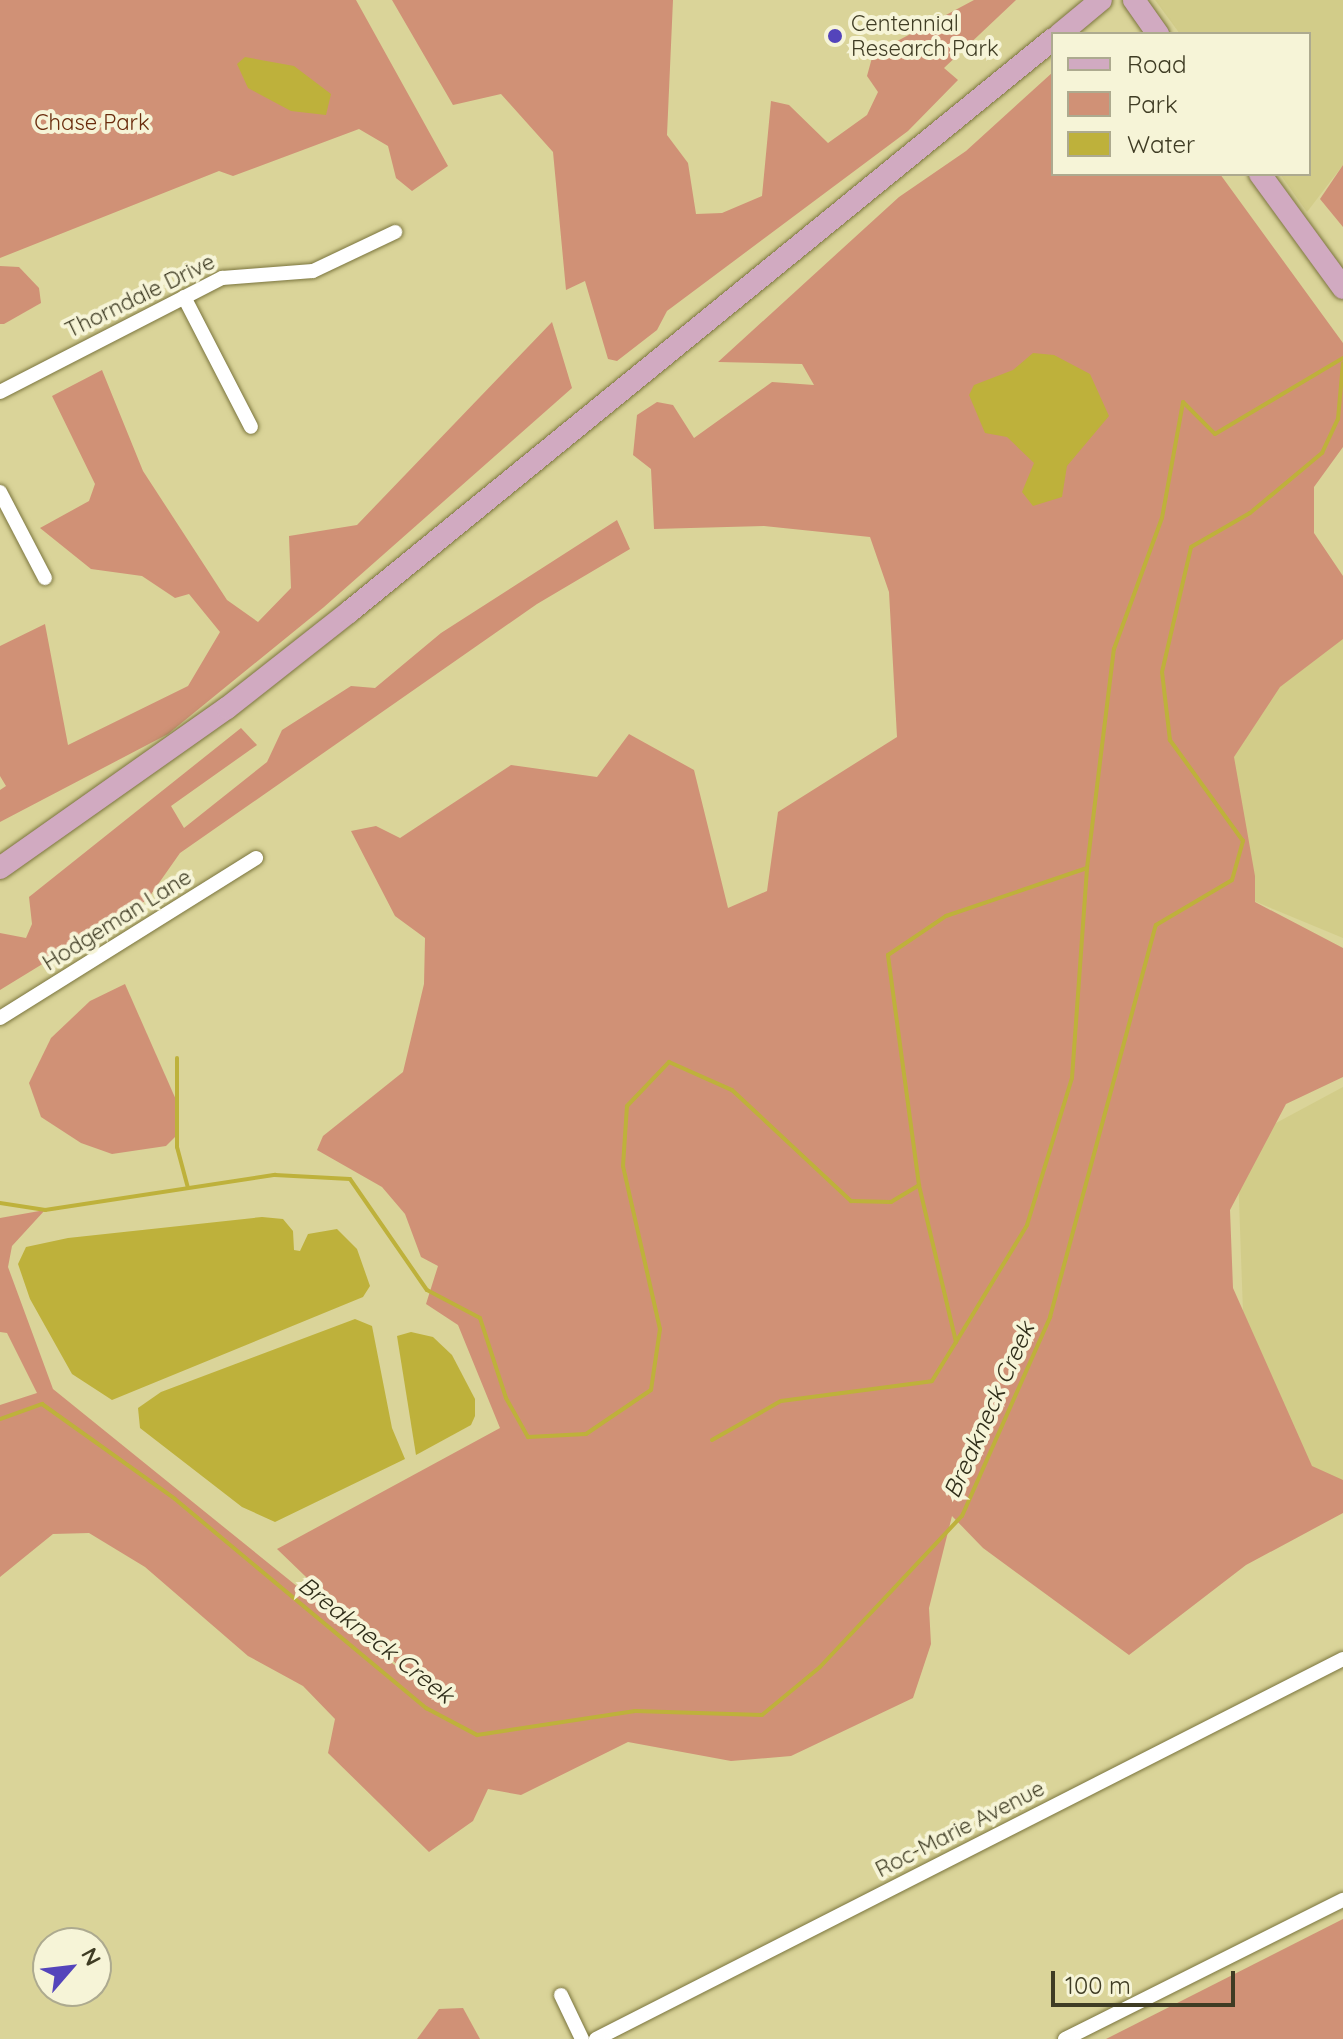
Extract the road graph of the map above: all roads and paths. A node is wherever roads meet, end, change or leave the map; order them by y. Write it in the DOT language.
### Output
graph roads {
  1 [pos="1101,0"];
  2 [pos="1134,0"];
  3 [pos="1062,32"];
  4 [pos="1157,32"];
  5 [pos="1051,41"];
  6 [pos="1261,176"];
  7 [pos="395,232"];
  8 [pos="1343,288"];
  9 [pos="184,297"];
  10 [pos="0,392"];
  11 [pos="251,427"];
  12 [pos="0,492"];
  13 [pos="45,578"];
  14 [pos="256,858"];
  15 [pos="0,868"];
  16 [pos="0,1018"];
  17 [pos="1343,1659"];
  18 [pos="1343,1900"];
  19 [pos="561,1995"];
  20 [pos="582,2039"];
  21 [pos="596,2039"];
  22 [pos="1065,2039"];
  1 -- 3 [label="main road"];
  2 -- 4 [label="main road"];
  5 -- 15 [label="main road"];
  6 -- 8 [label="main road"];
  7 -- 9 [label="street, Thorndale Drive"];
  9 -- 10 [label="street, Thorndale Drive"];
  9 -- 11 [label="street"];
  12 -- 13 [label="street"];
  14 -- 16 [label="street, Hodgeman Lane"];
  17 -- 21 [label="street, Roc-Marie Avenue"];
  18 -- 22 [label="street"];
  19 -- 20 [label="street"];
}
